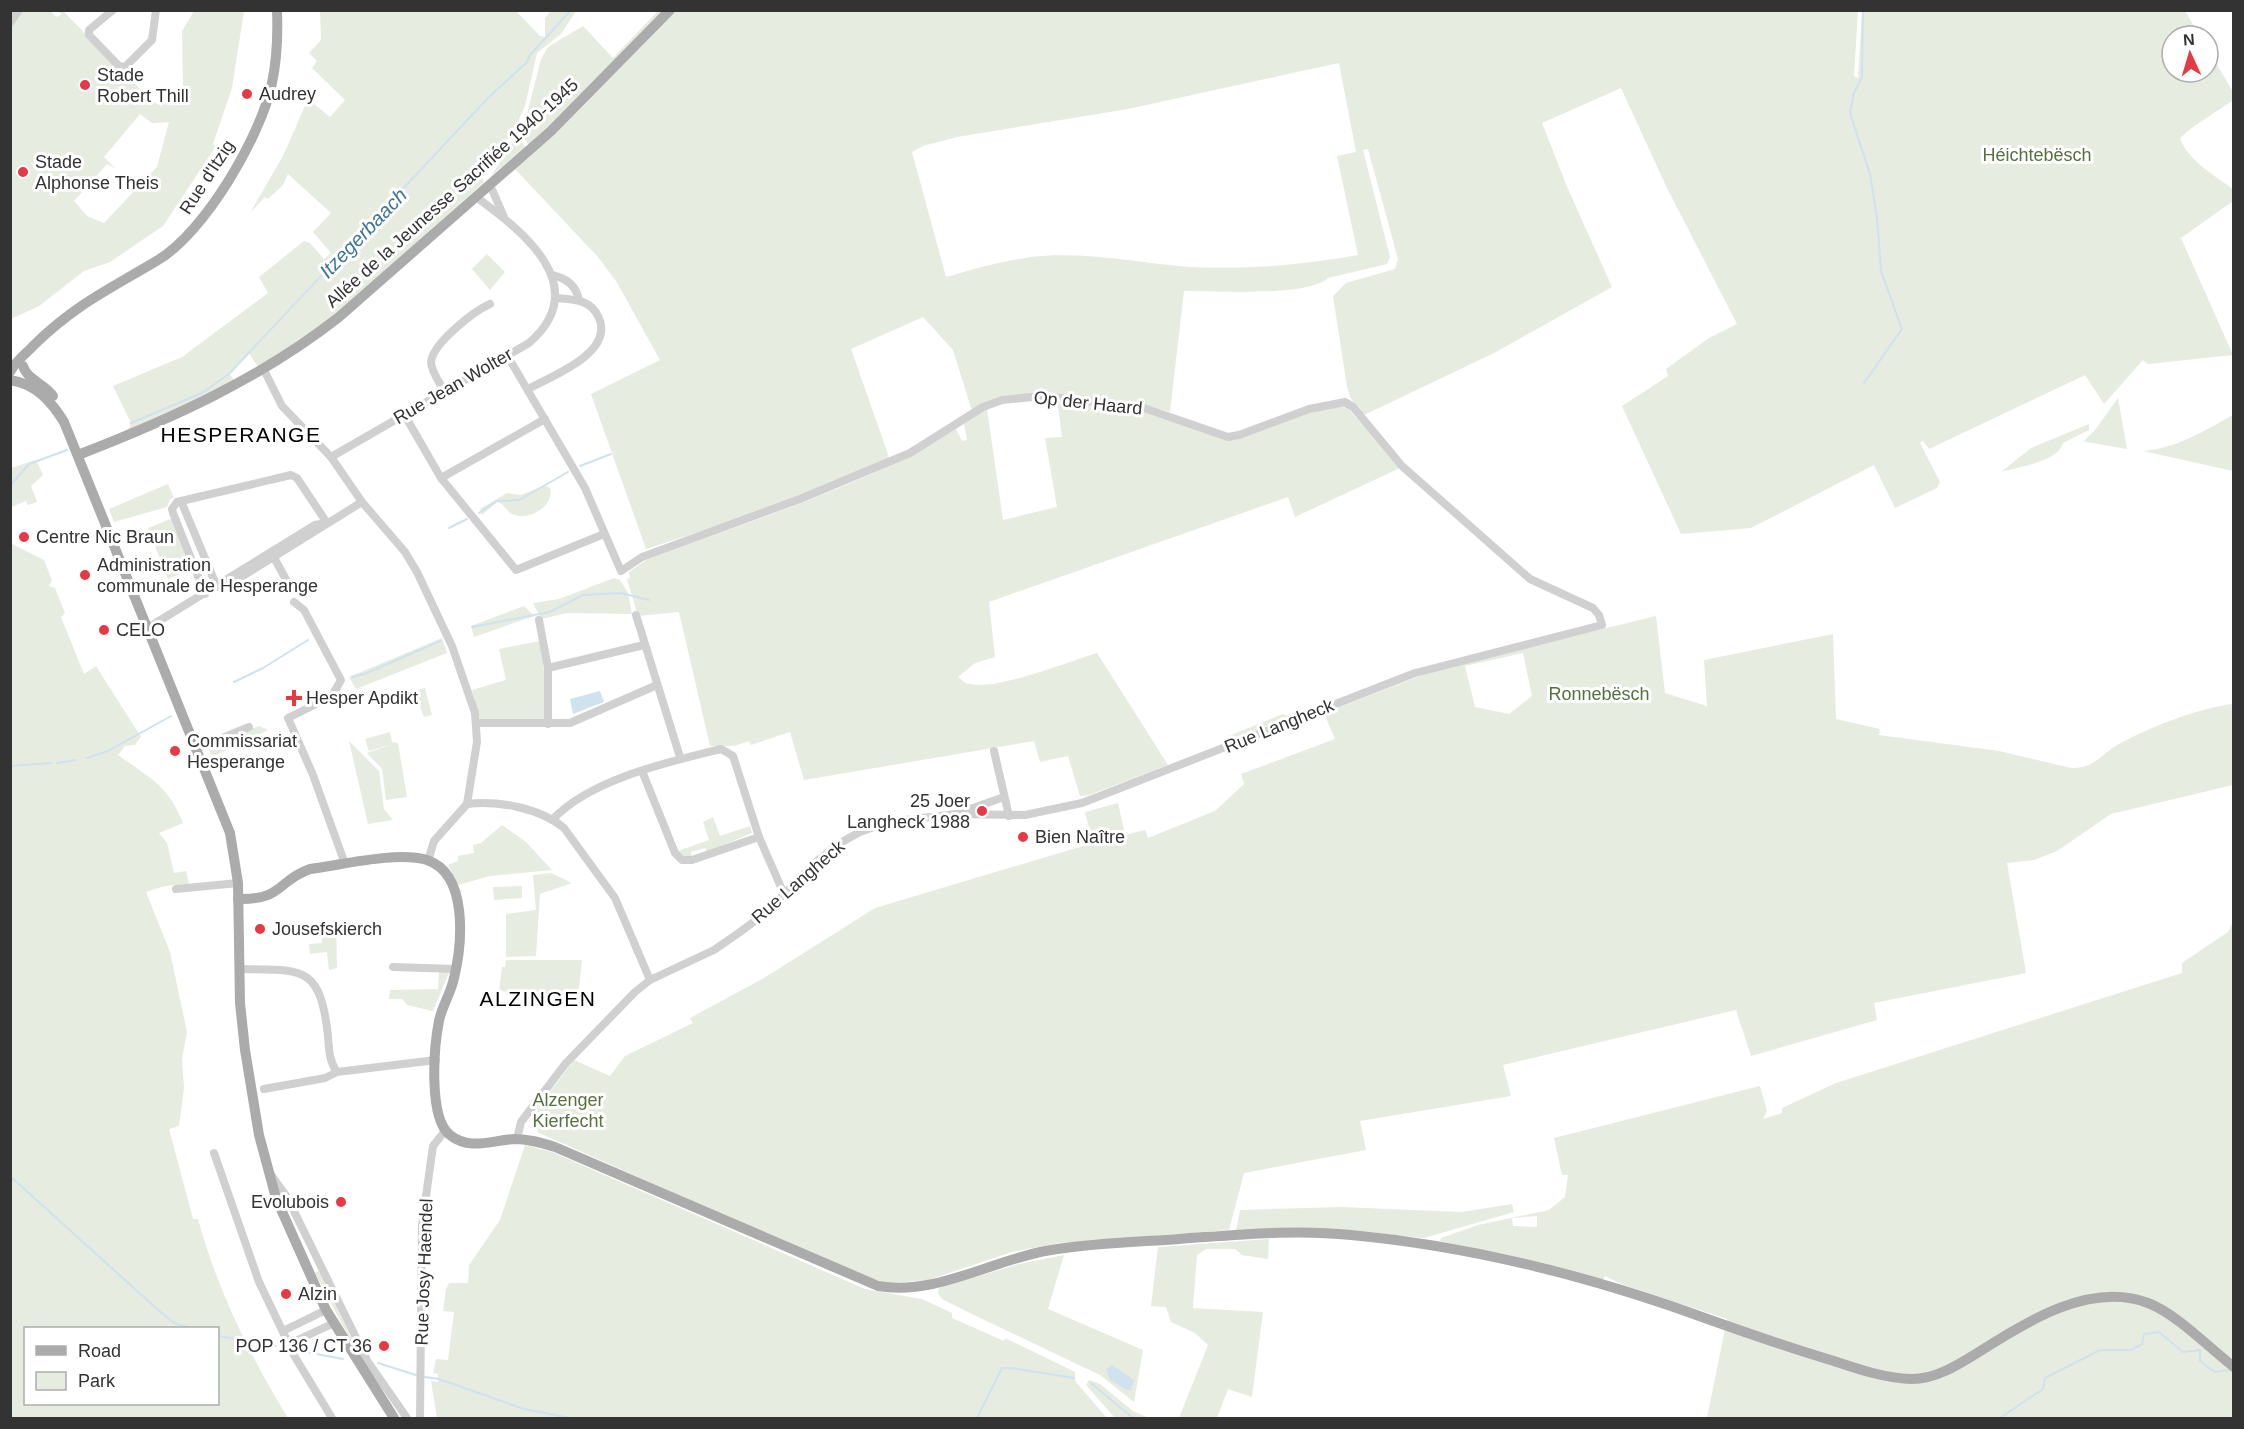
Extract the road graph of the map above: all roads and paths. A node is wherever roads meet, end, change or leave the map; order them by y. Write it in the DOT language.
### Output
graph roads {
  1 [pos="19,10"];
  2 [pos="113,10"];
  3 [pos="156,10"];
  4 [pos="277,10"];
  5 [pos="670,10"];
  6 [pos="10,23"];
  7 [pos="490,184"];
  8 [pos="476,197"];
  9 [pos="504,218"];
  10 [pos="552,275"];
  11 [pos="555,298"];
  12 [pos="579,300"];
  13 [pos="490,304"];
  14 [pos="26,353"];
  15 [pos="507,356"];
  16 [pos="23,366"];
  17 [pos="264,370"];
  18 [pos="10,372"];
  19 [pos="14,380"];
  20 [pos="528,389"];
  21 [pos="444,391"];
  22 [pos="404,414"];
  23 [pos="545,419"];
  24 [pos="64,422"];
  25 [pos="78,455"];
  26 [pos="331,457"];
  27 [pos="441,478"];
  28 [pos="181,501"];
  29 [pos="362,502"];
  30 [pos="327,523"];
  31 [pos="604,534"];
  32 [pos="272,555"];
  33 [pos="289,585"];
  34 [pos="217,587"];
  35 [pos="206,594"];
  36 [pos="294,602"];
  37 [pos="636,615"];
  38 [pos="539,620"];
  39 [pos="1602,625"];
  40 [pos="146,629"];
  41 [pos="644,645"];
  42 [pos="548,668"];
  43 [pos="657,685"];
  44 [pos="476,723"];
  45 [pos="548,724"];
  46 [pos="249,727"];
  47 [pos="195,749"];
  48 [pos="994,751"];
  49 [pos="680,754"];
  50 [pos="642,771"];
  51 [pos="1004,797"];
  52 [pos="467,804"];
  53 [pos="956,814"];
  54 [pos="1009,816"];
  55 [pos="553,819"];
  56 [pos="759,837"];
  57 [pos="428,861"];
  58 [pos="345,864"];
  59 [pos="238,883"];
  60 [pos="176,889"];
  61 [pos="784,894"];
  62 [pos="238,899"];
  63 [pos="393,967"];
  64 [pos="239,969"];
  65 [pos="456,969"];
  66 [pos="650,980"];
  67 [pos="436,1060"];
  68 [pos="337,1071"];
  69 [pos="264,1089"];
  70 [pos="445,1131"];
  71 [pos="517,1139"];
  72 [pos="214,1153"];
  73 [pos="268,1171"];
  74 [pos="321,1265"];
  75 [pos="307,1272"];
  76 [pos="326,1311"];
  77 [pos="334,1323"];
  78 [pos="286,1338"];
  79 [pos="2234,1367"];
  80 [pos="332,1419"];
  81 [pos="394,1419"];
  82 [pos="407,1419"];
  83 [pos="420,1419"];
  1 -- 6 [label="street"];
  2 -- 3 [label="street"];
  4 -- 14 [label="main road, Rue d'Itzig"];
  5 -- 7 [label="main road, Allée de la Jeunesse Sacrifiée 1940-1945"];
  7 -- 8 [label="main road, Allée de la Jeunesse Sacrifiée 1940-1945"];
  7 -- 9 [label="street, Rue Jean Wolter"];
  8 -- 9 [label="street, Rue Jean Wolter"];
  8 -- 17 [label="main road, Allée de la Jeunesse Sacrifiée 1940-1945"];
  9 -- 10 [label="street, Rue Jean Wolter"];
  10 -- 11 [label="street, Rue Jean Wolter"];
  10 -- 12 [label="street, Rue Jean Wolter"];
  11 -- 12 [label="street"];
  11 -- 15 [label="street, Rue Jean Wolter"];
  12 -- 20 [label="street, Rue Jean Wolter"];
  13 -- 21 [label="street"];
  14 -- 16 [label="main road"];
  14 -- 18 [label="main road, Rue d'Itzig"];
  15 -- 20 [label="street"];
  15 -- 21 [label="street, Rue Jean Wolter"];
  16 -- 19 [label="main road"];
  16 -- 24 [label="main road"];
  17 -- 25 [label="main road, Allée de la Jeunesse Sacrifiée 1940-1945"];
  17 -- 26 [label="street"];
  19 -- 24 [label="main road"];
  20 -- 23 [label="street"];
  21 -- 22 [label="street, Rue Jean Wolter"];
  22 -- 26 [label="street, Rue Jean Wolter"];
  22 -- 27 [label="street"];
  23 -- 27 [label="street"];
  23 -- 31 [label="street"];
  24 -- 25 [label="main road"];
  25 -- 40 [label="main road"];
  26 -- 29 [label="street"];
  27 -- 31 [label="street"];
  28 -- 30 [label="street"];
  28 -- 34 [label="street"];
  28 -- 35 [label="street"];
  29 -- 30 [label="street"];
  29 -- 44 [label="street"];
  30 -- 32 [label="street"];
  31 -- 39 [label="street, Op der Haard"];
  32 -- 33 [label="street"];
  32 -- 34 [label="street"];
  34 -- 35 [label="street"];
  35 -- 40 [label="street"];
  36 -- 58 [label="street"];
  37 -- 41 [label="street"];
  38 -- 42 [label="street"];
  39 -- 54 [label="street, Rue Langheck"];
  40 -- 47 [label="main road"];
  41 -- 42 [label="street"];
  41 -- 43 [label="street"];
  42 -- 45 [label="street"];
  43 -- 45 [label="street"];
  43 -- 49 [label="street"];
  44 -- 45 [label="street"];
  44 -- 52 [label="street"];
  46 -- 47 [label="street"];
  47 -- 59 [label="main road"];
  48 -- 51 [label="street"];
  50 -- 55 [label="street"];
  50 -- 56 [label="street"];
  50 -- 56 [label="street"];
  51 -- 53 [label="street, Rue Langheck"];
  51 -- 54 [label="street"];
  52 -- 55 [label="street"];
  52 -- 57 [label="street"];
  53 -- 54 [label="street, Rue Langheck"];
  53 -- 61 [label="street, Rue Langheck"];
  55 -- 66 [label="street"];
  56 -- 61 [label="street"];
  57 -- 58 [label="main road"];
  57 -- 65 [label="main road"];
  58 -- 62 [label="main road"];
  59 -- 60 [label="street"];
  59 -- 62 [label="main road"];
  61 -- 66 [label="street, Rue Langheck"];
  62 -- 64 [label="main road"];
  63 -- 65 [label="street"];
  64 -- 68 [label="street"];
  64 -- 73 [label="main road"];
  65 -- 67 [label="main road"];
  66 -- 71 [label="street, Rue Langheck"];
  67 -- 68 [label="street"];
  67 -- 70 [label="main road"];
  68 -- 69 [label="street"];
  70 -- 71 [label="main road"];
  70 -- 83 [label="street, Rue Josy Haendel"];
  71 -- 79 [label="main road"];
  72 -- 78 [label="street"];
  73 -- 74 [label="street"];
  73 -- 75 [label="main road"];
  74 -- 75 [label="street"];
  74 -- 82 [label="street"];
  75 -- 76 [label="main road"];
  76 -- 77 [label="main road"];
  76 -- 78 [label="street"];
  77 -- 78 [label="street"];
  77 -- 81 [label="main road"];
  78 -- 80 [label="street"];
}
